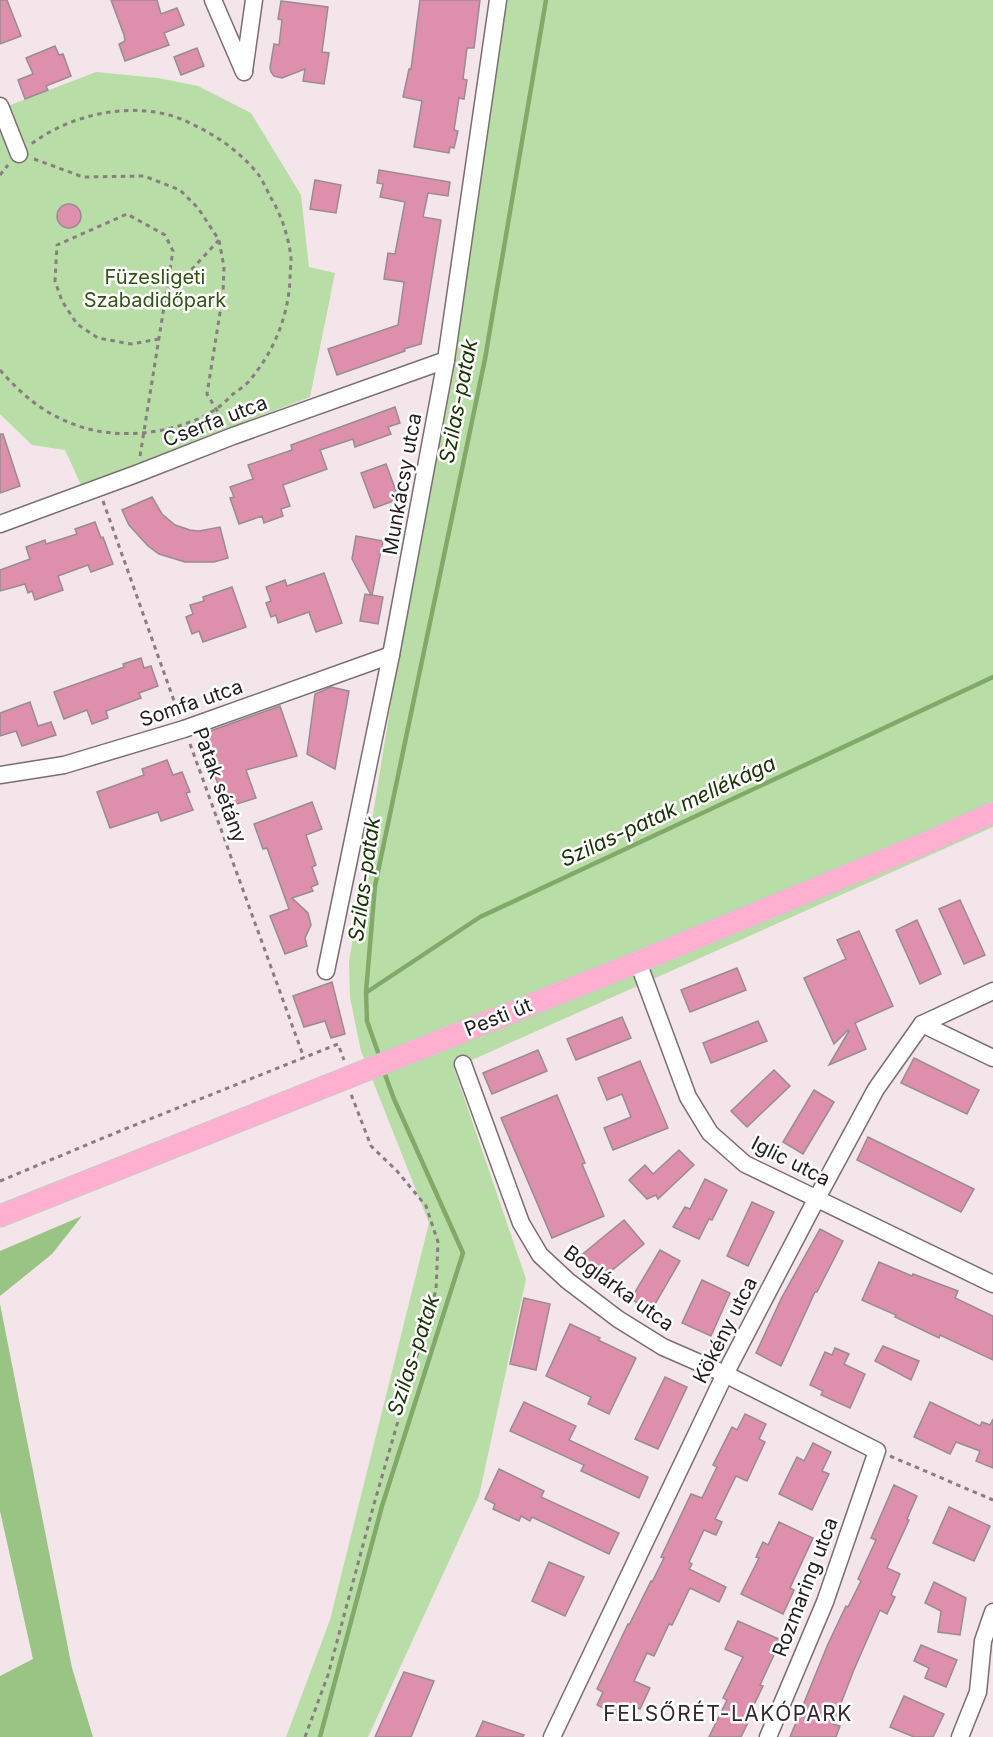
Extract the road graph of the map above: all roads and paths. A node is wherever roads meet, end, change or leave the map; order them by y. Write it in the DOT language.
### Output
graph roads {
  1 [pos="213,0"];
  2 [pos="254,0"];
  3 [pos="498,0"];
  4 [pos="0,106"];
  5 [pos="19,154"];
  6 [pos="219,240"];
  7 [pos="166,297"];
  8 [pos="159,339"];
  9 [pos="446,360"];
  10 [pos="0,370"];
  11 [pos="215,410"];
  12 [pos="144,434"];
  13 [pos="233,436"];
  14 [pos="99,488"];
  15 [pos="0,524"];
  16 [pos="391,655"];
  17 [pos="184,729"];
  18 [pos="0,775"];
  19 [pos="993,813"];
  20 [pos="638,962"];
  21 [pos="326,971"];
  22 [pos="993,991"];
  23 [pos="922,1024"];
  24 [pos="304,1058"];
  25 [pos="993,1058"];
  26 [pos="463,1064"];
  27 [pos="354,1078"];
  28 [pos="0,1181"];
  29 [pos="817,1198"];
  30 [pos="0,1216"];
  31 [pos="993,1284"];
  32 [pos="725,1374"];
  33 [pos="877,1450"];
  34 [pos="993,1500"];
  35 [pos="993,1612"];
  36 [pos="305,1737"];
  37 [pos="552,1737"];
  38 [pos="768,1737"];
  39 [pos="960,1737"];
  1 -- 2 [label="street"];
  3 -- 9 [label="street, Munkácsy utca"];
  4 -- 5 [label="street"];
  5 -- 6 [label="path"];
  5 -- 11 [label="path"];
  6 -- 7 [label="path"];
  6 -- 11 [label="path"];
  7 -- 8 [label="path"];
  7 -- 8 [label="path"];
  8 -- 12 [label="path"];
  9 -- 13 [label="street, Cserfa utca"];
  9 -- 16 [label="street, Munkácsy utca"];
  10 -- 12 [label="path"];
  11 -- 12 [label="path"];
  11 -- 13 [label="path"];
  13 -- 14 [label="street, Cserfa utca"];
  14 -- 15 [label="street, Cserfa utca"];
  14 -- 17 [label="path, Patak sétány"];
  16 -- 17 [label="street, Somfa utca"];
  16 -- 21 [label="street, Munkácsy utca"];
  17 -- 18 [label="street, Somfa utca"];
  17 -- 24 [label="path, Patak sétány"];
  19 -- 20 [label="main road, Pesti út"];
  20 -- 27 [label="main road, Pesti út"];
  20 -- 29 [label="street, Iglic utca"];
  22 -- 23 [label="street, Kökény utca"];
  23 -- 25 [label="street"];
  23 -- 29 [label="street, Kökény utca"];
  24 -- 27 [label="path"];
  24 -- 28 [label="path"];
  26 -- 32 [label="street, Boglárka utca"];
  27 -- 30 [label="main road, Pesti út"];
  27 -- 36 [label="path"];
  29 -- 31 [label="street, Iglic utca"];
  29 -- 32 [label="street, Kökény utca"];
  32 -- 33 [label="street, Boglárka utca"];
  32 -- 37 [label="street, Kökény utca"];
  33 -- 34 [label="path"];
  33 -- 38 [label="street, Rozmaring utca"];
  35 -- 39 [label="street"];
}
